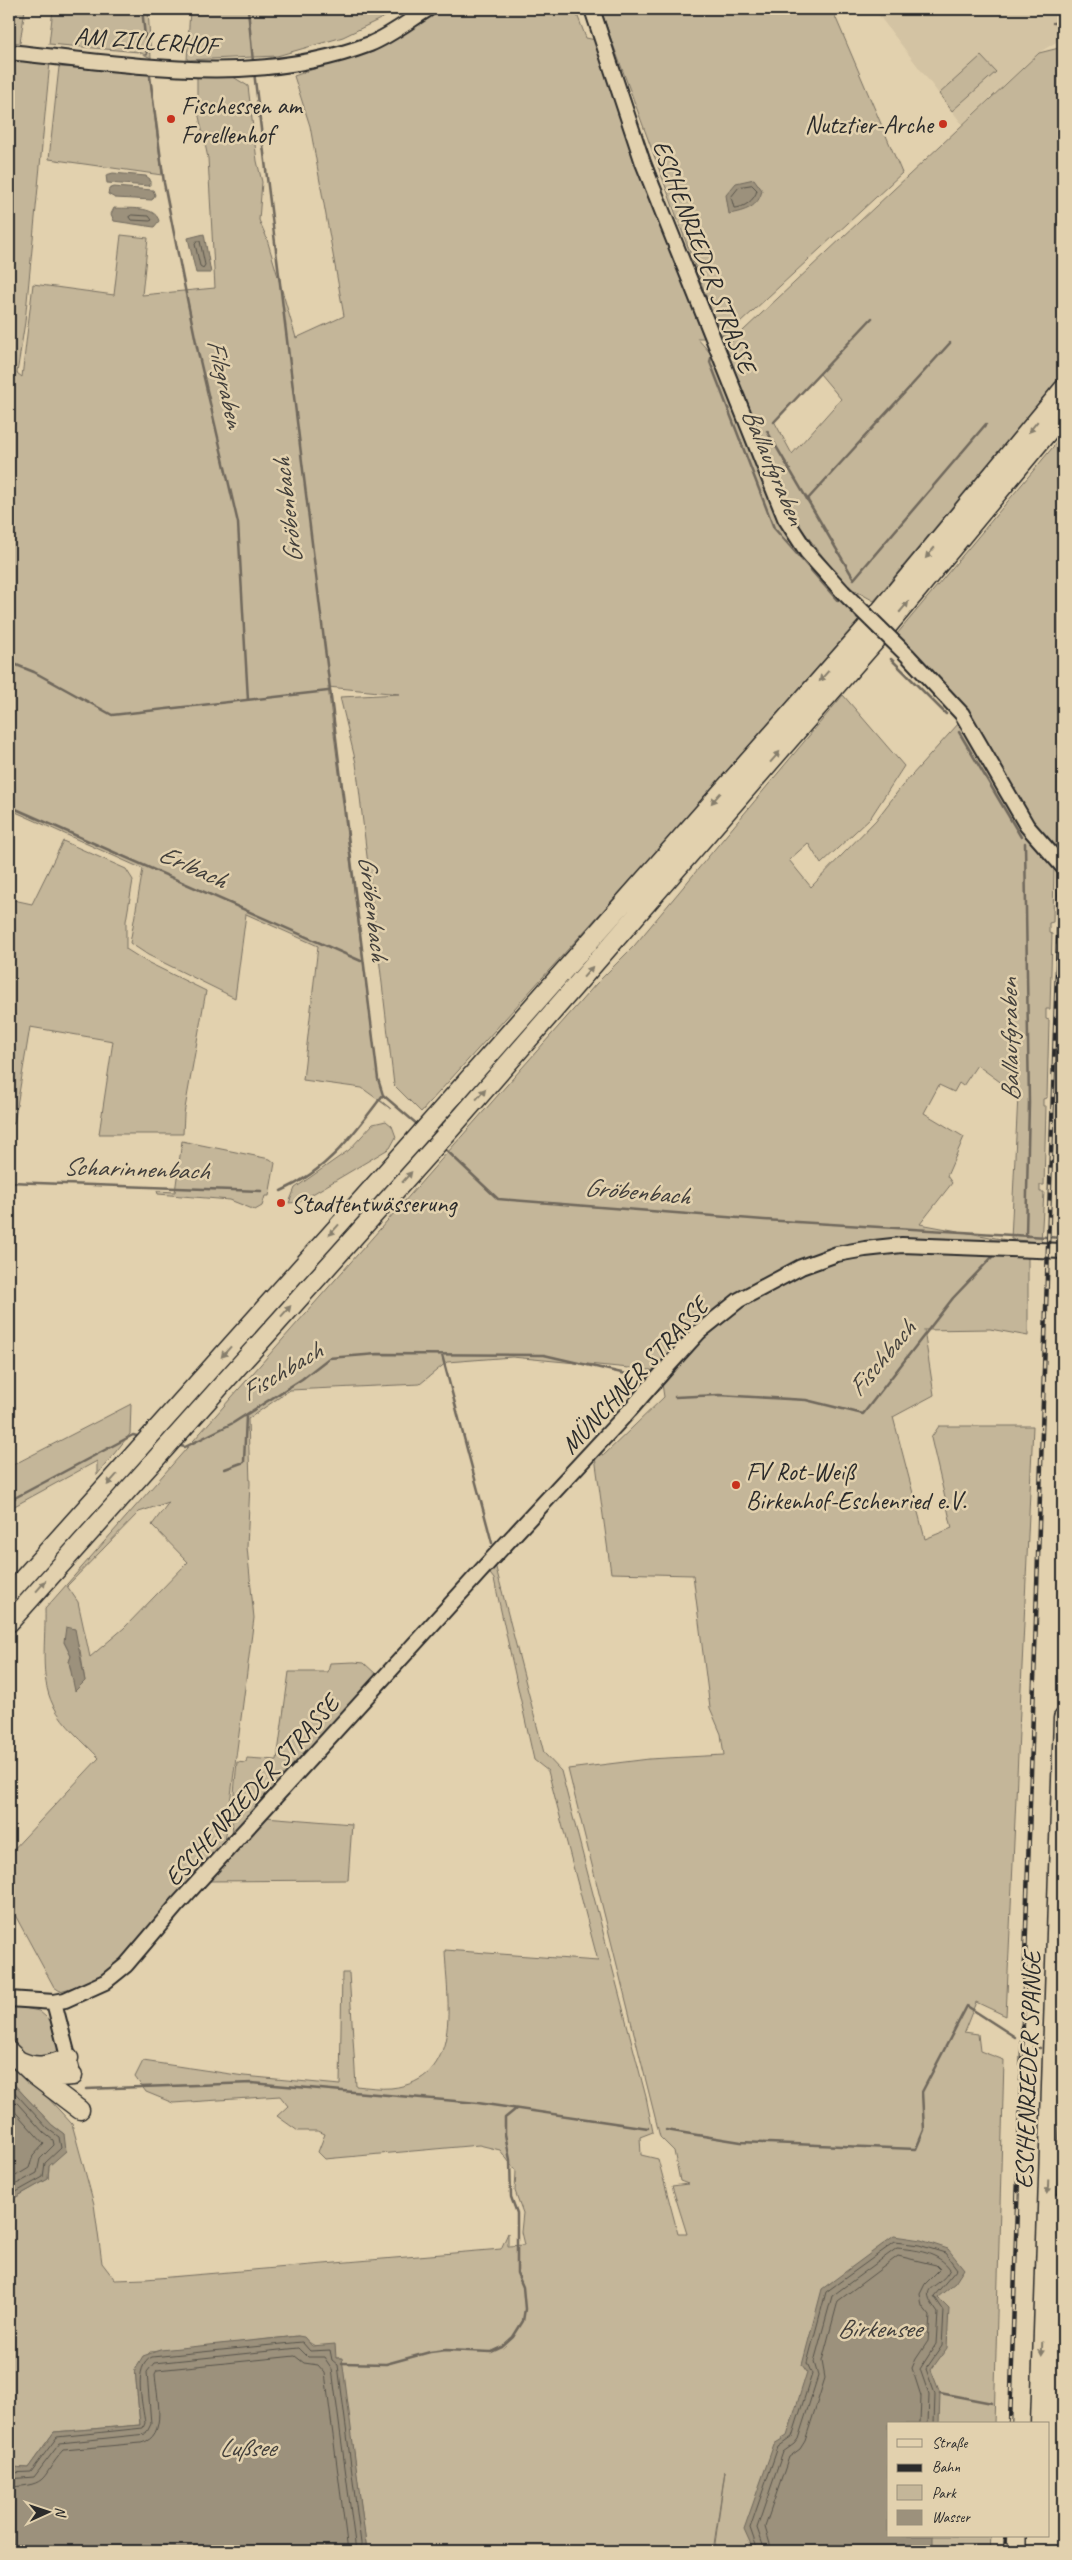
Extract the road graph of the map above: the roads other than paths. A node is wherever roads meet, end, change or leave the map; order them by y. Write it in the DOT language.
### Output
graph roads {
  1 [pos="428,9"];
  2 [pos="592,9"];
  3 [pos="9,52"];
  4 [pos="1063,389"];
  5 [pos="1063,414"];
  6 [pos="1063,867"];
  7 [pos="1063,1251"];
  8 [pos="158,1441"];
  9 [pos="498,1553"];
  10 [pos="9,1594"];
  11 [pos="9,1623"];
  12 [pos="1063,1718"];
  13 [pos="9,1999"];
  14 [pos="54,2002"];
  15 [pos="14,2056"];
  16 [pos="70,2058"];
  17 [pos="34,2075"];
  18 [pos="73,2076"];
  19 [pos="80,2110"];
  20 [pos="1063,2202"];
  21 [pos="1040,2422"];
  22 [pos="1036,2538"];
  23 [pos="1036,2551"];
  24 [pos="1052,2551"];
  1 -- 3 [label="street, AM ZILLERHOF"];
  2 -- 6 [label="street, ESCHENRIEDER STRASSE, bridge"];
  4 -- 8 [label="highway, one-way"];
  8 -- 5 [label="highway, one-way"];
  7 -- 9 [label="street, MÜNCHNER STRASSE"];
  8 -- 10 [label="highway, one-way"];
  11 -- 8 [label="highway, one-way"];
  9 -- 14 [label="street, ESCHENRIEDER STRASSE"];
  12 -- 21 [label="highway, ESCHENRIEDER SPANGE, one-way"];
  13 -- 14 [label="street, ESCHENRIEDER STRASSE"];
  14 -- 16 [label="street"];
  15 -- 16 [label="highway"];
  15 -- 17 [label="highway"];
  16 -- 18 [label="street"];
  17 -- 18 [label="highway"];
  17 -- 19 [label="highway"];
  20 -- 24 [label="highway, ESCHENRIEDER SPANGE"];
  22 -- 23 [label="highway"];
}
